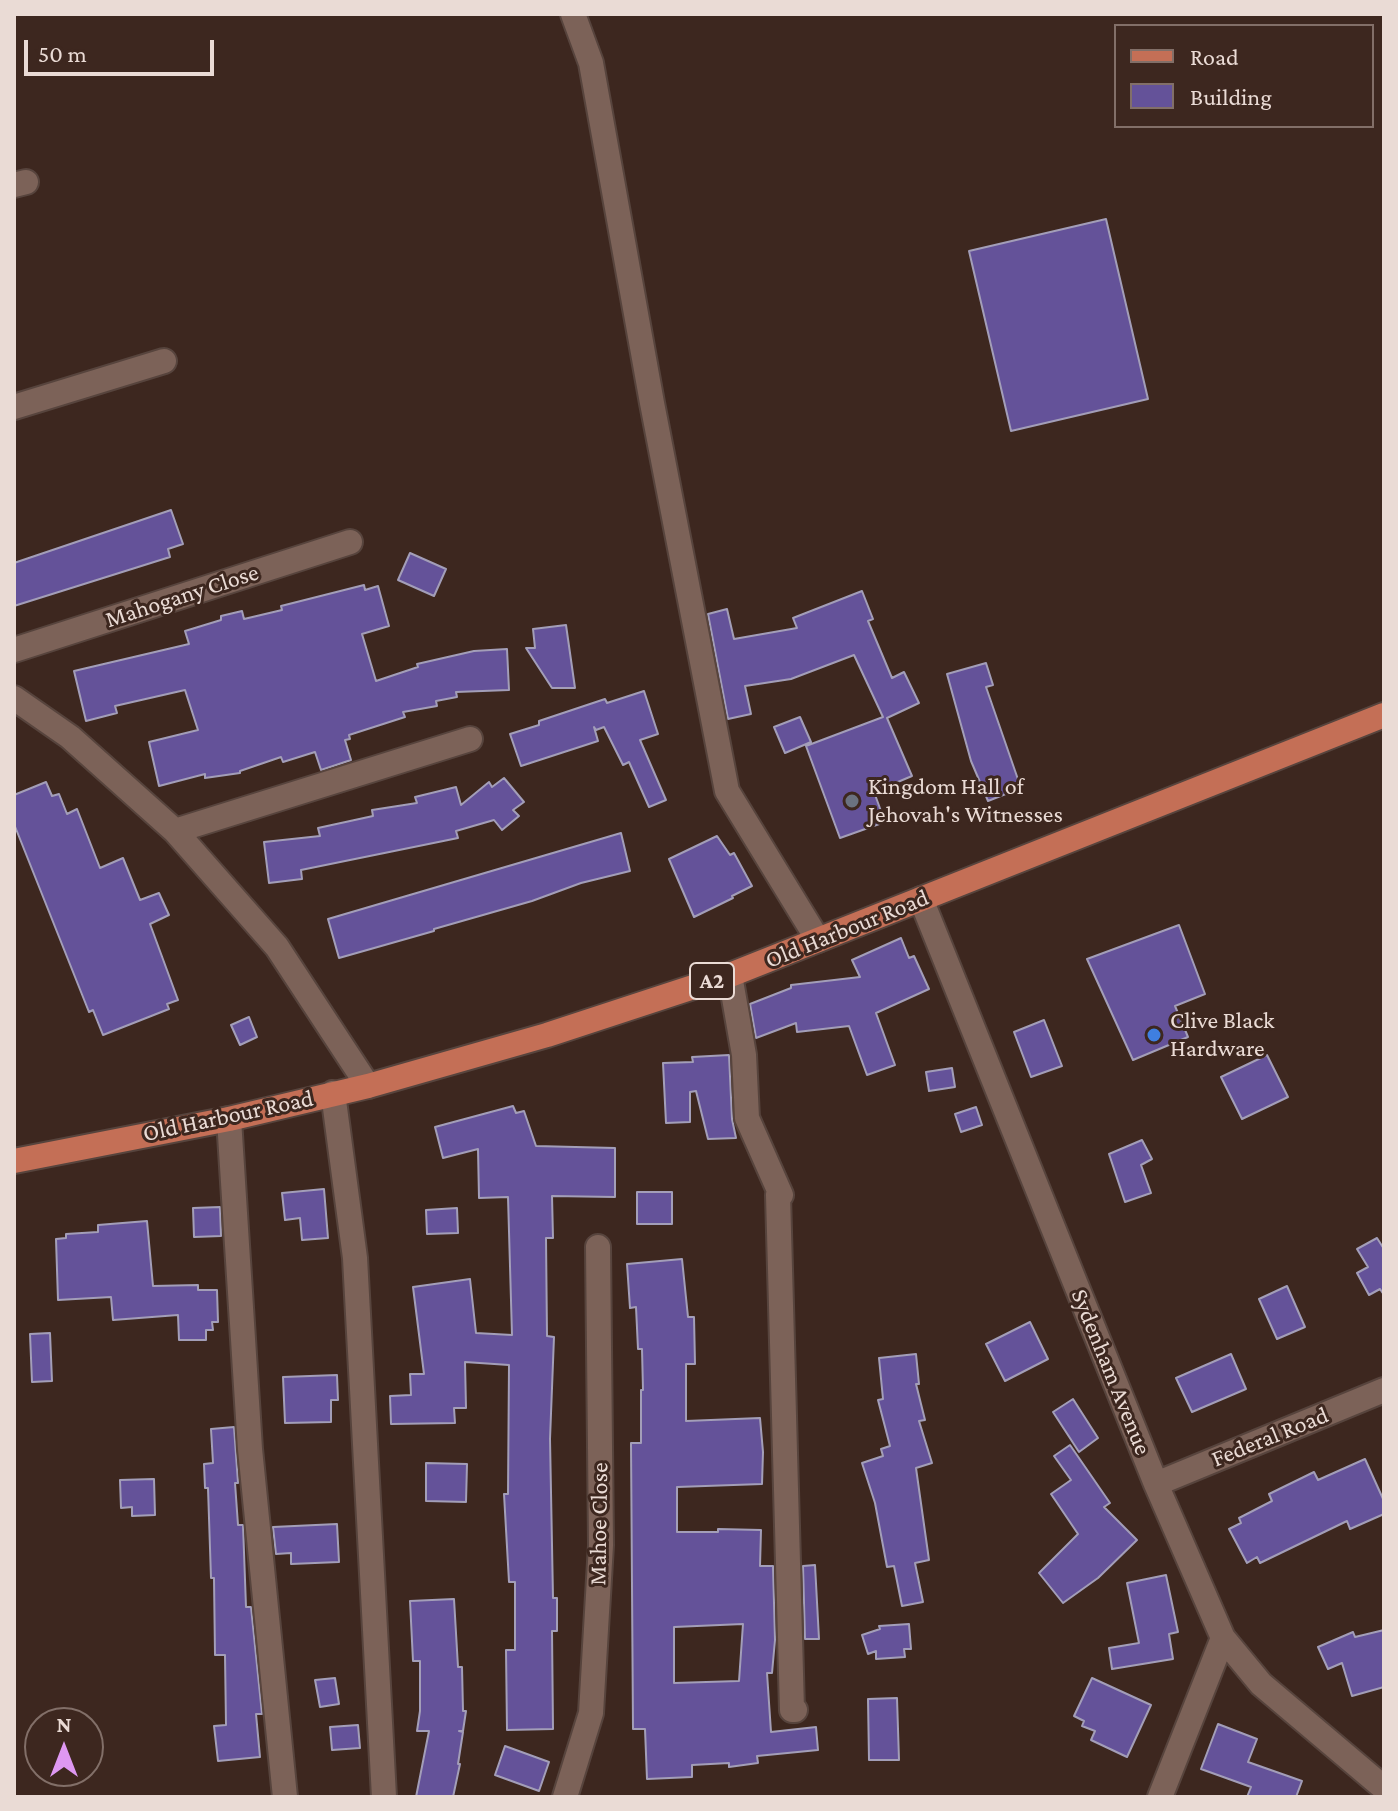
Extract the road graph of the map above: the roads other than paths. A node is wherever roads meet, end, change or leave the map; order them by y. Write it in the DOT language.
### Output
graph roads {
  1 [pos="573,14"];
  2 [pos="164,361"];
  3 [pos="14,407"];
  4 [pos="350,542"];
  5 [pos="14,650"];
  6 [pos="14,698"];
  7 [pos="1384,715"];
  8 [pos="470,739"];
  9 [pos="175,831"];
  10 [pos="921,899"];
  11 [pos="818,940"];
  12 [pos="730,975"];
  13 [pos="368,1086"];
  14 [pos="333,1093"];
  15 [pos="229,1119"];
  16 [pos="14,1161"];
  17 [pos="598,1247"];
  18 [pos="1384,1390"];
  19 [pos="1156,1484"];
  20 [pos="1223,1638"];
  21 [pos="795,1710"];
  22 [pos="1384,1788"];
  23 [pos="285,1797"];
  24 [pos="384,1797"];
  25 [pos="565,1797"];
  26 [pos="1160,1797"];
  1 -- 11 [label="street"];
  2 -- 3 [label="street"];
  4 -- 5 [label="street, Mahogany Close"];
  6 -- 9 [label="street"];
  7 -- 10 [label="main road, Old Harbour Road / A2"];
  8 -- 9 [label="street"];
  9 -- 13 [label="street"];
  10 -- 11 [label="main road, Old Harbour Road / A2"];
  10 -- 19 [label="street, Sydenham Avenue"];
  11 -- 12 [label="main road, Old Harbour Road / A2"];
  12 -- 13 [label="main road, Old Harbour Road / A2"];
  12 -- 21 [label="street"];
  13 -- 14 [label="main road, Old Harbour Road / A2"];
  14 -- 15 [label="main road, Old Harbour Road / A2"];
  14 -- 24 [label="street"];
  15 -- 16 [label="main road, Old Harbour Road / A2"];
  15 -- 23 [label="street"];
  17 -- 25 [label="street, Mahoe Close"];
  18 -- 19 [label="street, Federal Road"];
  19 -- 20 [label="street, Sydenham Avenue"];
  20 -- 22 [label="street, Sydenham Avenue"];
  20 -- 26 [label="street"];
}
